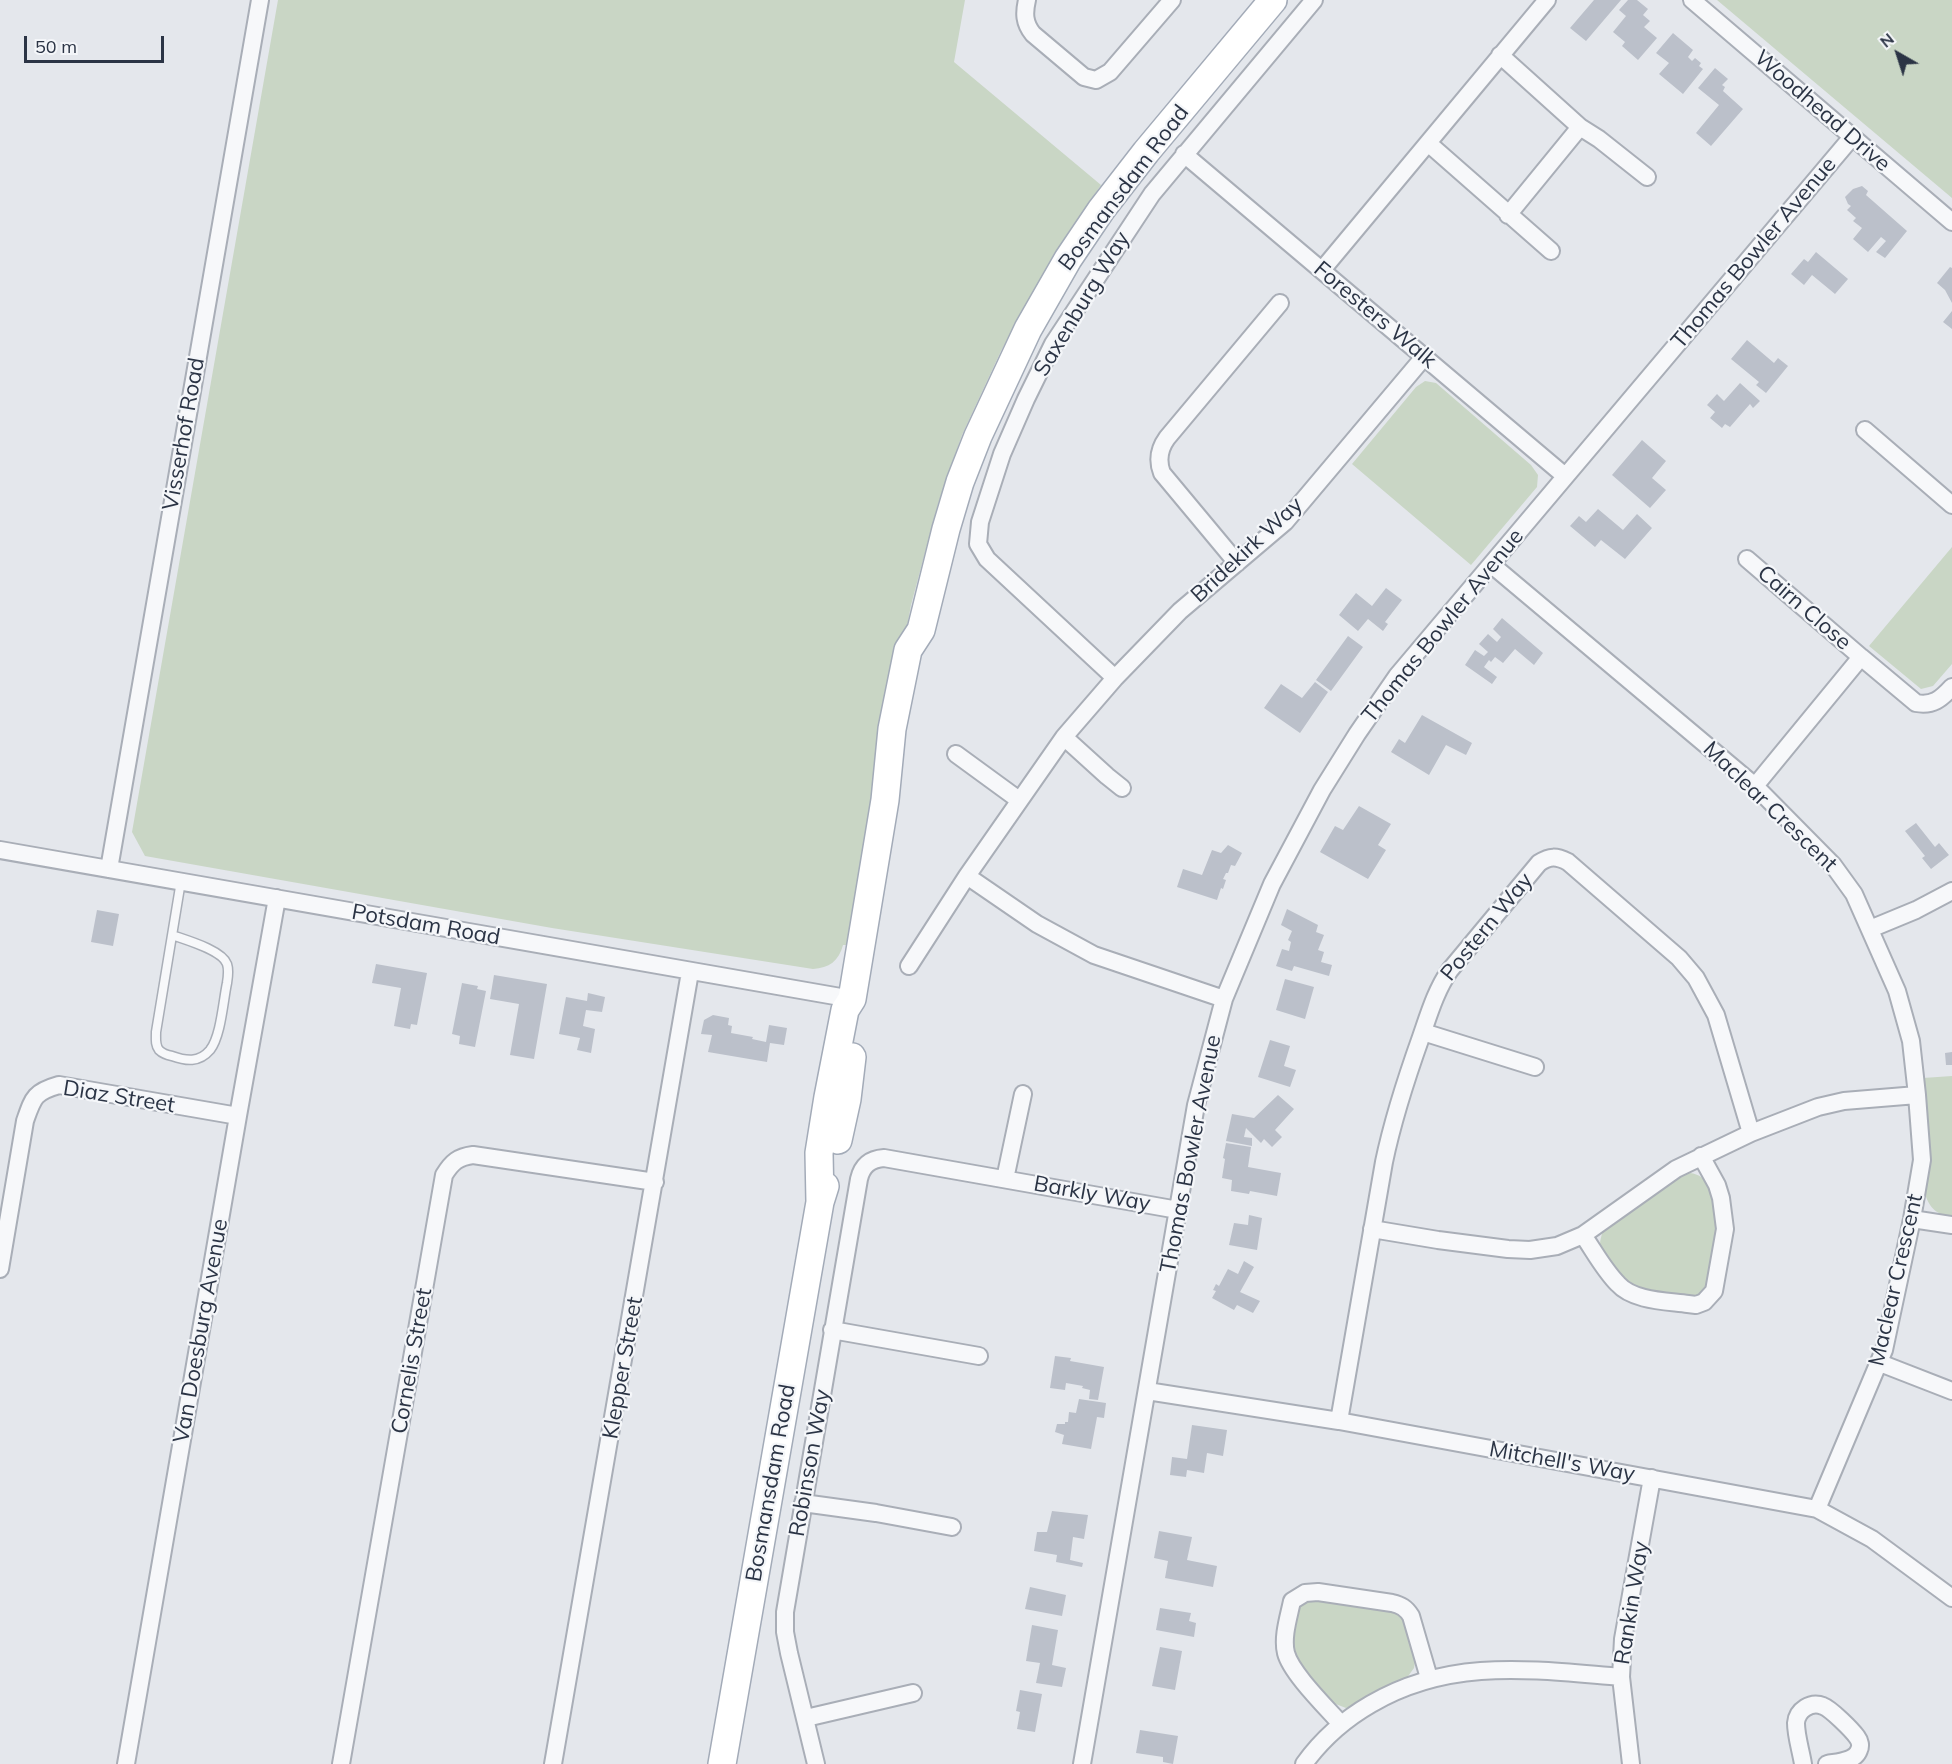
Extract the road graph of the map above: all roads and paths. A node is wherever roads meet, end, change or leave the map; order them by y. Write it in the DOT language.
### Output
graph roads {
  1 [pos="260,0"];
  2 [pos="1027,0"];
  3 [pos="1172,0"];
  4 [pos="1273,0"];
  5 [pos="1314,0"];
  6 [pos="1546,0"];
  7 [pos="1692,0"];
  8 [pos="1500,55"];
  9 [pos="1581,127"];
  10 [pos="1852,137"];
  11 [pos="1428,143"];
  12 [pos="1185,154"];
  13 [pos="1647,177"];
  14 [pos="1508,214"];
  15 [pos="1952,222"];
  16 [pos="1551,251"];
  17 [pos="1322,270"];
  18 [pos="1280,303"];
  19 [pos="1424,357"];
  20 [pos="1865,430"];
  21 [pos="1565,476"];
  22 [pos="1952,504"];
  23 [pos="1747,559"];
  24 [pos="1238,563"];
  25 [pos="1492,565"];
  26 [pos="1862,657"];
  27 [pos="1115,678"];
  28 [pos="1952,687"];
  29 [pos="1064,737"];
  30 [pos="956,754"];
  31 [pos="1755,786"];
  32 [pos="1122,788"];
  33 [pos="1019,800"];
  34 [pos="0,850"];
  35 [pos="108,869"];
  36 [pos="967,876"];
  37 [pos="181,881"];
  38 [pos="1952,891"];
  39 [pos="278,898"];
  40 [pos="1870,929"];
  41 [pos="172,935"];
  42 [pos="909,966"];
  43 [pos="690,972"];
  44 [pos="852,999"];
  45 [pos="1224,999"];
  46 [pos="1423,1032"];
  47 [pos="1535,1067"];
  48 [pos="1023,1094"];
  49 [pos="1917,1095"];
  50 [pos="238,1116"];
  51 [pos="1751,1133"];
  52 [pos="1701,1156"];
  53 [pos="868,1163"];
  54 [pos="1005,1179"];
  55 [pos="655,1182"];
  56 [pos="1178,1210"];
  57 [pos="1912,1220"];
  58 [pos="1952,1225"];
  59 [pos="1372,1229"];
  60 [pos="1583,1234"];
  61 [pos="0,1269"];
  62 [pos="832,1330"];
  63 [pos="979,1356"];
  64 [pos="1880,1363"];
  65 [pos="1146,1391"];
  66 [pos="1952,1391"];
  67 [pos="1339,1421"];
  68 [pos="1652,1478"];
  69 [pos="803,1503"];
  70 [pos="1817,1509"];
  71 [pos="952,1527"];
  72 [pos="1952,1598"];
  73 [pos="1621,1677"];
  74 [pos="1430,1678"];
  75 [pos="913,1693"];
  76 [pos="806,1718"];
  77 [pos="1341,1724"];
  78 [pos="126,1764"];
  79 [pos="341,1764"];
  80 [pos="554,1764"];
  81 [pos="722,1764"];
  82 [pos="816,1764"];
  83 [pos="1082,1764"];
  84 [pos="1304,1764"];
  85 [pos="1631,1764"];
  86 [pos="1803,1764"];
  87 [pos="1827,1764"];
  1 -- 35 [label="street, Visserhof Road"];
  2 -- 3 [label="street"];
  4 -- 44 [label="main road, Bosmansdam Road"];
  5 -- 12 [label="street, Saxenburg Way"];
  6 -- 8 [label="street"];
  7 -- 10 [label="street, Woodhead Drive"];
  8 -- 9 [label="street"];
  8 -- 11 [label="street"];
  9 -- 13 [label="street"];
  9 -- 14 [label="street"];
  10 -- 15 [label="street, Woodhead Drive"];
  10 -- 21 [label="street, Thomas Bowler Avenue"];
  11 -- 14 [label="street"];
  11 -- 17 [label="street"];
  12 -- 17 [label="street, Foresters Walk"];
  12 -- 27 [label="street, Saxenburg Way"];
  14 -- 16 [label="street"];
  17 -- 19 [label="street, Foresters Walk"];
  18 -- 24 [label="street"];
  19 -- 21 [label="street, Foresters Walk"];
  19 -- 24 [label="street, Bridekirk Way"];
  20 -- 22 [label="street"];
  21 -- 25 [label="street, Thomas Bowler Avenue"];
  23 -- 26 [label="street, Cairn Close"];
  24 -- 27 [label="street, Bridekirk Way"];
  25 -- 31 [label="street, Maclear Crescent"];
  25 -- 45 [label="street, Thomas Bowler Avenue"];
  26 -- 28 [label="street, Cairn Close"];
  26 -- 31 [label="street"];
  27 -- 29 [label="street, Bridekirk Way"];
  29 -- 32 [label="street"];
  29 -- 33 [label="street, Bridekirk Way"];
  30 -- 33 [label="street"];
  31 -- 40 [label="street, Maclear Crescent"];
  33 -- 36 [label="street, Bridekirk Way"];
  34 -- 35 [label="street, Potsdam Road"];
  35 -- 37 [label="street, Potsdam Road"];
  36 -- 42 [label="street, Bridekirk Way"];
  36 -- 45 [label="street"];
  37 -- 39 [label="street, Potsdam Road"];
  37 -- 41 [label="lane"];
  38 -- 40 [label="street"];
  39 -- 43 [label="street, Potsdam Road"];
  39 -- 50 [label="street, Van Doesburg Avenue"];
  40 -- 49 [label="street, Maclear Crescent"];
  41 -- 41 [label="lane"];
  43 -- 44 [label="street, Potsdam Road"];
  43 -- 55 [label="street, Klepper Street"];
  44 -- 81 [label="main road, Bosmansdam Road"];
  45 -- 56 [label="street, Thomas Bowler Avenue"];
  46 -- 47 [label="street"];
  46 -- 51 [label="street, Postern Way"];
  46 -- 59 [label="street, Postern Way"];
  48 -- 54 [label="street, Barkly Way"];
  49 -- 51 [label="street"];
  49 -- 57 [label="street, Maclear Crescent"];
  50 -- 61 [label="street, Diaz Street"];
  50 -- 78 [label="street, Van Doesburg Avenue"];
  51 -- 52 [label="street"];
  52 -- 60 [label="street"];
  52 -- 60 [label="street"];
  53 -- 54 [label="street, Barkly Way"];
  53 -- 62 [label="street, Robinson Way"];
  54 -- 56 [label="street, Barkly Way"];
  55 -- 79 [label="street, Cornelis Street"];
  55 -- 80 [label="street, Klepper Street"];
  56 -- 65 [label="street, Thomas Bowler Avenue"];
  57 -- 58 [label="street"];
  57 -- 64 [label="street, Maclear Crescent"];
  59 -- 60 [label="street"];
  59 -- 67 [label="street, Postern Way"];
  62 -- 63 [label="street"];
  62 -- 69 [label="street, Robinson Way"];
  64 -- 66 [label="street"];
  64 -- 70 [label="street, Maclear Crescent"];
  65 -- 67 [label="street, Mitchell's Way"];
  65 -- 83 [label="street, Thomas Bowler Avenue"];
  67 -- 68 [label="street, Mitchell's Way"];
  68 -- 70 [label="street, Mitchell's Way"];
  68 -- 73 [label="street, Rankin Way"];
  69 -- 71 [label="street"];
  69 -- 76 [label="street, Robinson Way"];
  70 -- 72 [label="street, Mitchell's Way"];
  73 -- 74 [label="street"];
  73 -- 85 [label="street, Rankin Way"];
  74 -- 77 [label="street"];
  74 -- 77 [label="street"];
  75 -- 76 [label="street"];
  76 -- 82 [label="street, Robinson Way"];
  77 -- 84 [label="street"];
  86 -- 87 [label="street"];
}
